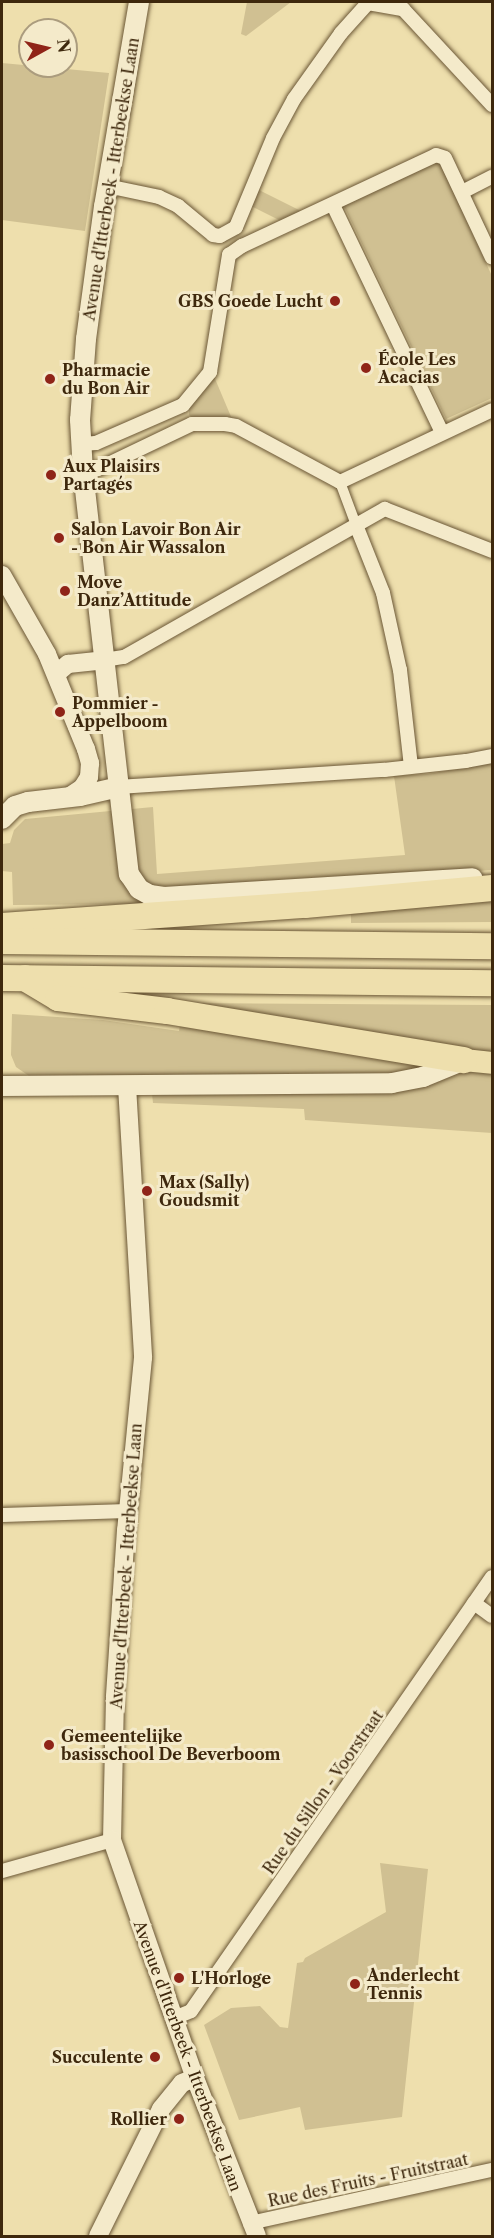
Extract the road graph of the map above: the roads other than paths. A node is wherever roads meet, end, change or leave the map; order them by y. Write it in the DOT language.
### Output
graph roads {
  1 [pos="139,2"];
  2 [pos="366,4"];
  3 [pos="492,105"];
  4 [pos="492,177"];
  5 [pos="107,186"];
  6 [pos="462,192"];
  7 [pos="333,205"];
  8 [pos="492,258"];
  9 [pos="492,410"];
  10 [pos="442,432"];
  11 [pos="81,444"];
  12 [pos="83,472"];
  13 [pos="340,482"];
  14 [pos="356,525"];
  15 [pos="492,551"];
  16 [pos="2,575"];
  17 [pos="104,660"];
  18 [pos="56,674"];
  19 [pos="492,756"];
  20 [pos="411,766"];
  21 [pos="118,787"];
  22 [pos="67,798"];
  23 [pos="2,817"];
  24 [pos="492,877"];
  25 [pos="492,888"];
  26 [pos="2,926"];
  27 [pos="2,941"];
  28 [pos="492,946"];
  29 [pos="13,978"];
  30 [pos="492,983"];
  31 [pos="464,1060"];
  32 [pos="492,1063"];
  33 [pos="2,1086"];
  34 [pos="127,1086"];
  35 [pos="128,1511"];
  36 [pos="2,1515"];
  37 [pos="492,1577"];
  38 [pos="474,1603"];
  39 [pos="492,1616"];
  40 [pos="112,1840"];
  41 [pos="2,1871"];
  42 [pos="174,2018"];
  43 [pos="195,2078"];
  44 [pos="492,2170"];
  45 [pos="253,2230"];
  46 [pos="98,2236"];
  1 -- 5 [label="main road, Avenue d'Itterbeek - Itterbeekse Laan"];
  2 -- 3 [label="street"];
  2 -- 5 [label="street"];
  4 -- 6 [label="street"];
  5 -- 11 [label="main road, Avenue d'Itterbeek - Itterbeekse Laan"];
  6 -- 7 [label="street"];
  6 -- 8 [label="street"];
  7 -- 10 [label="street"];
  7 -- 11 [label="street"];
  9 -- 10 [label="street"];
  10 -- 13 [label="street"];
  11 -- 12 [label="main road, Avenue d'Itterbeek - Itterbeekse Laan"];
  12 -- 13 [label="street"];
  12 -- 17 [label="main road, Avenue d'Itterbeek - Itterbeekse Laan"];
  13 -- 14 [label="street"];
  14 -- 15 [label="street"];
  14 -- 17 [label="street"];
  14 -- 20 [label="street"];
  16 -- 18 [label="street"];
  17 -- 18 [label="street"];
  17 -- 21 [label="main road, Avenue d'Itterbeek - Itterbeekse Laan"];
  18 -- 22 [label="street"];
  19 -- 20 [label="street"];
  20 -- 21 [label="street"];
  21 -- 22 [label="main road"];
  21 -- 24 [label="main road, Avenue d'Itterbeek - Itterbeekse Laan"];
  22 -- 23 [label="main road"];
  25 -- 26 [label="highway"];
  27 -- 28 [label="highway"];
  29 -- 30 [label="highway"];
  29 -- 31 [label="highway"];
  31 -- 32 [label="main road"];
  31 -- 34 [label="main road"];
  33 -- 34 [label="main road"];
  34 -- 35 [label="street, Avenue d'Itterbeek - Itterbeekse Laan"];
  35 -- 36 [label="street"];
  35 -- 40 [label="street, Avenue d'Itterbeek - Itterbeekse Laan"];
  37 -- 38 [label="street, Rue du Sillon - Voorstraat"];
  38 -- 39 [label="street"];
  38 -- 42 [label="street, Rue du Sillon - Voorstraat"];
  40 -- 41 [label="street"];
  40 -- 42 [label="street, Avenue d'Itterbeek - Itterbeekse Laan"];
  42 -- 43 [label="street, Avenue d'Itterbeek - Itterbeekse Laan"];
  43 -- 45 [label="street, Avenue d'Itterbeek - Itterbeekse Laan"];
  43 -- 46 [label="street"];
  44 -- 45 [label="street, Rue des Fruits - Fruitstraat"];
}
